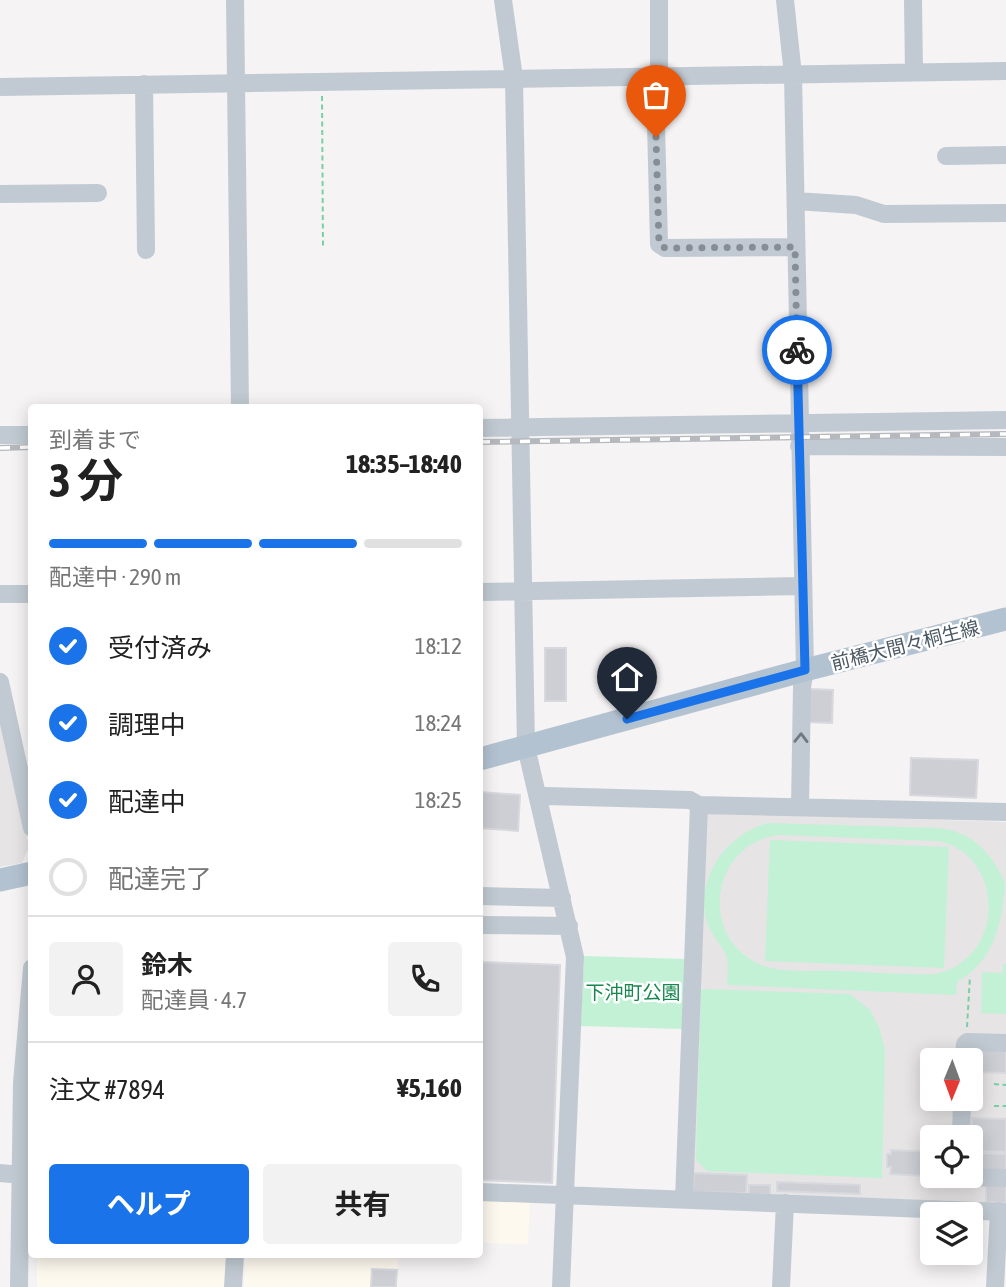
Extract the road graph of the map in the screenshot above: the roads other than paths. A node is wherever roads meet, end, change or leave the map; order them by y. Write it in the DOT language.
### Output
graph roads {
  1 [pos="236,0"];
  2 [pos="503,0"];
  3 [pos="659,0"];
  4 [pos="785,0"];
  5 [pos="913,0"];
  6 [pos="1006,71"];
  7 [pos="914,72"];
  8 [pos="793,75"];
  9 [pos="658,76"];
  10 [pos="514,78"];
  11 [pos="236,82"];
  12 [pos="144,84"];
  13 [pos="0,86"];
  14 [pos="1006,155"];
  15 [pos="946,156"];
  16 [pos="97,193"];
  17 [pos="0,194"];
  18 [pos="796,201"];
  19 [pos="1006,213"];
  20 [pos="795,247"];
  21 [pos="146,250"];
  22 [pos="240,404"];
  23 [pos="1006,420"];
  24 [pos="799,422"];
  25 [pos="520,427"];
  26 [pos="483,428"];
  27 [pos="0,435"];
  28 [pos="28,435"];
  29 [pos="799,446"];
  30 [pos="1006,447"];
  31 [pos="803,586"];
  32 [pos="523,591"];
  33 [pos="483,592"];
  34 [pos="0,594"];
  35 [pos="28,594"];
  36 [pos="1006,619"];
  37 [pos="805,670"];
  38 [pos="0,682"];
  39 [pos="526,747"];
  40 [pos="483,758"];
  41 [pos="538,798"];
  42 [pos="699,804"];
  43 [pos="28,806"];
  44 [pos="800,807"];
  45 [pos="1006,812"];
  46 [pos="28,874"];
  47 [pos="0,880"];
  48 [pos="483,896"];
  49 [pos="562,898"];
  50 [pos="483,925"];
  51 [pos="569,926"];
  52 [pos="28,1016"];
  53 [pos="1006,1044"];
  54 [pos="965,1048"];
  55 [pos="0,1173"];
  56 [pos="26,1175"];
  57 [pos="983,1178"];
  58 [pos="1006,1178"];
  59 [pos="483,1192"];
  60 [pos="565,1195"];
  61 [pos="684,1199"];
  62 [pos="785,1203"];
  63 [pos="920,1208"];
  64 [pos="983,1211"];
  65 [pos="1002,1211"];
  66 [pos="26,1231"];
  67 [pos="235,1258"];
  68 [pos="19,1287"];
  69 [pos="233,1287"];
  70 [pos="561,1287"];
  71 [pos="781,1287"];
  72 [pos="995,1287"];
  1 -- 11 [label="street"];
  2 -- 10 [label="street"];
  3 -- 9 [label="street"];
  4 -- 8 [label="street"];
  5 -- 7 [label="street"];
  6 -- 7 [label="street"];
  7 -- 8 [label="street"];
  8 -- 9 [label="street"];
  8 -- 18 [label="street"];
  9 -- 10 [label="street"];
  9 -- 20 [label="street"];
  10 -- 11 [label="street"];
  10 -- 25 [label="street"];
  11 -- 12 [label="street"];
  11 -- 22 [label="street"];
  12 -- 13 [label="street"];
  12 -- 21 [label="street"];
  14 -- 15 [label="street"];
  16 -- 17 [label="street"];
  18 -- 19 [label="street"];
  18 -- 20 [label="street"];
  20 -- 24 [label="street"];
  23 -- 24 [label="street"];
  24 -- 25 [label="street"];
  24 -- 29 [label="street"];
  25 -- 26 [label="street"];
  25 -- 32 [label="street"];
  27 -- 28 [label="street"];
  29 -- 30 [label="street"];
  29 -- 31 [label="street"];
  31 -- 32 [label="street"];
  31 -- 37 [label="street"];
  32 -- 33 [label="street"];
  32 -- 39 [label="street"];
  34 -- 35 [label="street"];
  36 -- 37 [label="main road, 前橋大間々桐生線"];
  37 -- 39 [label="main road, 前橋大間々桐生線"];
  44 -- 37 [label="street, one-way"];
  38 -- 43 [label="street"];
  39 -- 40 [label="main road, 前橋大間々桐生線"];
  39 -- 41 [label="street"];
  41 -- 42 [label="street"];
  41 -- 49 [label="street"];
  42 -- 44 [label="street"];
  42 -- 61 [label="street"];
  44 -- 45 [label="street"];
  46 -- 47 [label="main road"];
  48 -- 49 [label="street"];
  49 -- 51 [label="street"];
  50 -- 51 [label="street"];
  51 -- 60 [label="street"];
  52 -- 56 [label="street"];
  53 -- 54 [label="street"];
  55 -- 56 [label="street"];
  56 -- 66 [label="street"];
  57 -- 58 [label="street"];
  59 -- 60 [label="street"];
  60 -- 61 [label="street"];
  60 -- 70 [label="street"];
  61 -- 62 [label="street"];
  62 -- 63 [label="street"];
  62 -- 71 [label="street"];
  64 -- 65 [label="street"];
  65 -- 72 [label="street"];
  66 -- 68 [label="street"];
  67 -- 69 [label="street"];
}
